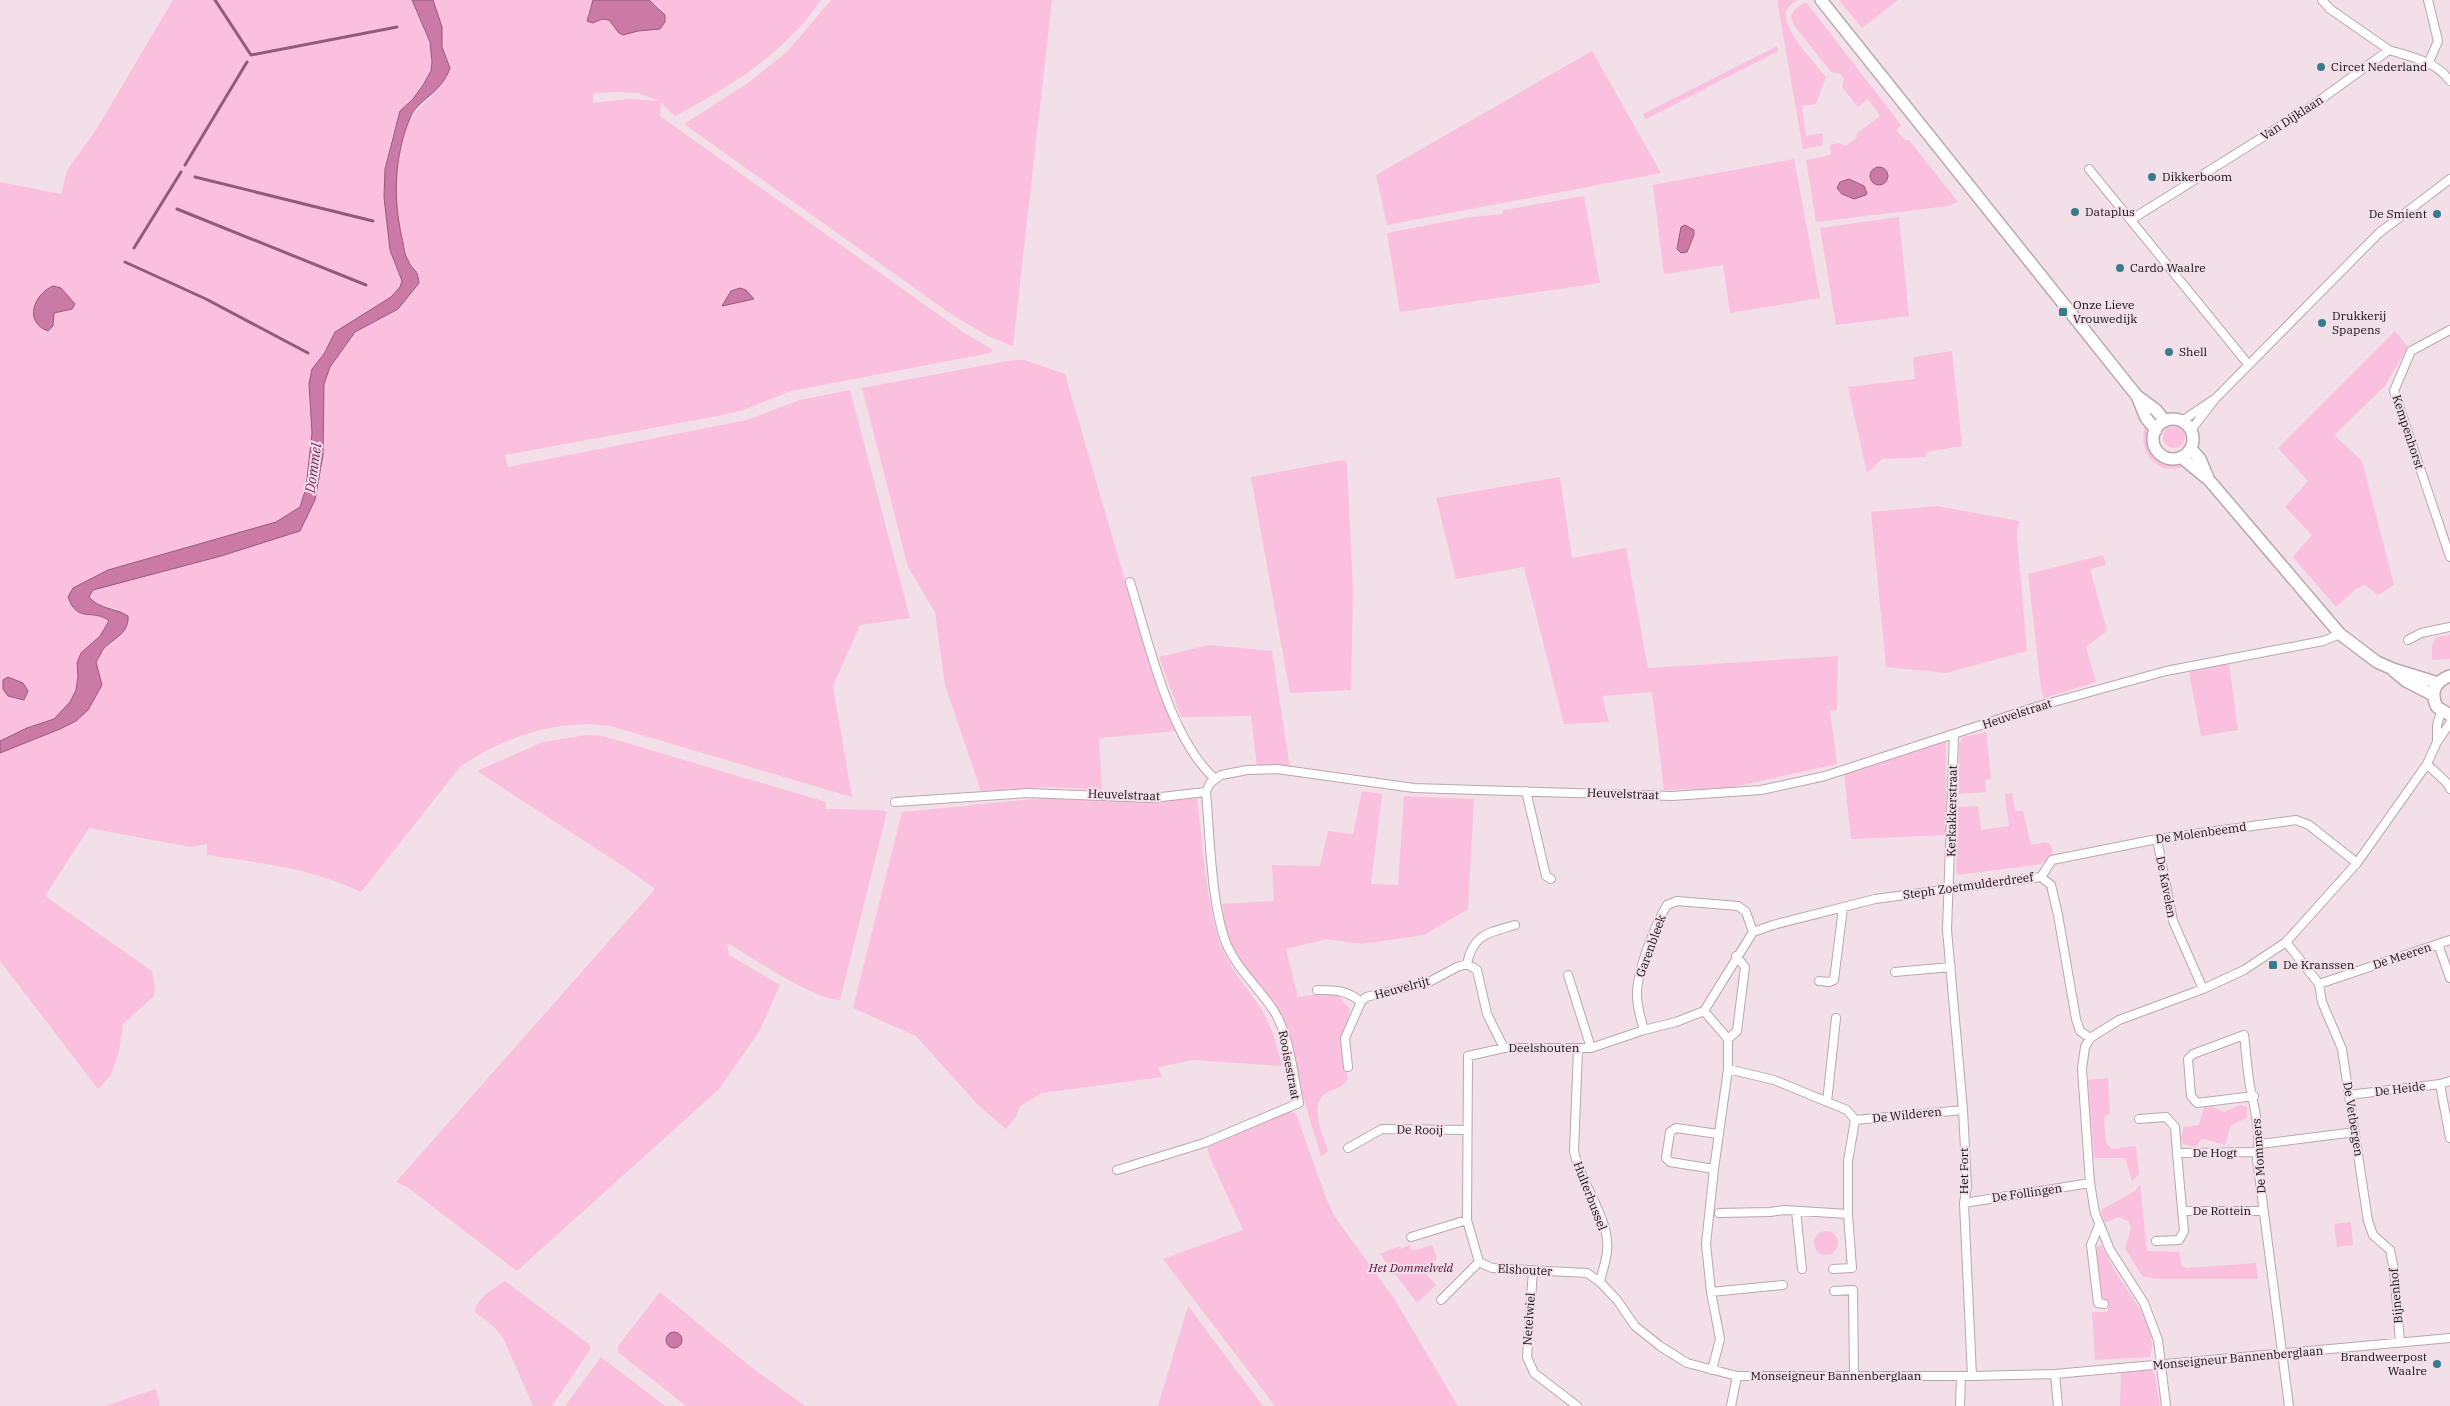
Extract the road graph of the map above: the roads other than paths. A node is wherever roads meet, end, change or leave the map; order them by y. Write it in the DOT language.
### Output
graph roads {
  1 [pos="1821,0"];
  2 [pos="2322,0"];
  3 [pos="2428,0"];
  4 [pos="2389,50"];
  5 [pos="2429,62"];
  6 [pos="2450,80"];
  7 [pos="2089,169"];
  8 [pos="2450,179"];
  9 [pos="2132,219"];
  10 [pos="2450,330"];
  11 [pos="2248,364"];
  12 [pos="2137,396"];
  13 [pos="2215,399"];
  14 [pos="2165,421"];
  15 [pos="2182,421"];
  16 [pos="2156,430"];
  17 [pos="2191,430"];
  18 [pos="2191,449"];
  19 [pos="2181,457"];
  20 [pos="2209,480"];
  21 [pos="2450,557"];
  22 [pos="1130,582"];
  23 [pos="2450,627"];
  24 [pos="2340,634"];
  25 [pos="2408,640"];
  26 [pos="2392,669"];
  27 [pos="2450,676"];
  28 [pos="2438,683"];
  29 [pos="2433,695"];
  30 [pos="2446,713"];
  31 [pos="2450,723"];
  32 [pos="1954,734"];
  33 [pos="2437,742"];
  34 [pos="2427,764"];
  35 [pos="1214,778"];
  36 [pos="2450,789"];
  37 [pos="1206,792"];
  38 [pos="1526,792"];
  39 [pos="895,802"];
  40 [pos="2157,838"];
  41 [pos="2357,863"];
  42 [pos="2040,877"];
  43 [pos="1551,879"];
  44 [pos="1950,887"];
  45 [pos="1842,908"];
  46 [pos="1515,925"];
  47 [pos="1753,932"];
  48 [pos="2450,940"];
  49 [pos="2286,942"];
  50 [pos="2438,944"];
  51 [pos="1736,956"];
  52 [pos="1467,964"];
  53 [pos="1951,966"];
  54 [pos="1895,972"];
  55 [pos="1568,975"];
  56 [pos="2450,978"];
  57 [pos="1819,981"];
  58 [pos="2319,984"];
  59 [pos="2203,989"];
  60 [pos="1317,990"];
  61 [pos="1361,1002"];
  62 [pos="1704,1011"];
  63 [pos="1836,1018"];
  64 [pos="1644,1030"];
  65 [pos="2090,1038"];
  66 [pos="1728,1039"];
  67 [pos="1504,1048"];
  68 [pos="1590,1048"];
  69 [pos="1578,1049"];
  70 [pos="1468,1056"];
  71 [pos="1348,1067"];
  72 [pos="1728,1069"];
  73 [pos="2450,1081"];
  74 [pos="2440,1084"];
  75 [pos="2349,1095"];
  76 [pos="2254,1096"];
  77 [pos="1827,1102"];
  78 [pos="1963,1110"];
  79 [pos="2139,1118"];
  80 [pos="1855,1120"];
  81 [pos="1466,1130"];
  82 [pos="2355,1132"];
  83 [pos="1718,1134"];
  84 [pos="2450,1138"];
  85 [pos="2260,1144"];
  86 [pos="1348,1148"];
  87 [pos="2258,1152"];
  88 [pos="2178,1153"];
  89 [pos="1714,1169"];
  90 [pos="1116,1170"];
  91 [pos="2090,1183"];
  92 [pos="1964,1203"];
  93 [pos="1796,1211"];
  94 [pos="2182,1211"];
  95 [pos="2263,1211"];
  96 [pos="1719,1213"];
  97 [pos="1848,1214"];
  98 [pos="1466,1220"];
  99 [pos="2099,1225"];
  100 [pos="1411,1237"];
  101 [pos="2156,1242"];
  102 [pos="2390,1250"];
  103 [pos="1479,1262"];
  104 [pos="1802,1269"];
  105 [pos="1833,1269"];
  106 [pos="1533,1270"];
  107 [pos="1600,1282"];
  108 [pos="1783,1285"];
  109 [pos="1834,1291"];
  110 [pos="1711,1292"];
  111 [pos="1441,1300"];
  112 [pos="2104,1304"];
  113 [pos="2450,1338"];
  114 [pos="2400,1342"];
  115 [pos="2282,1354"];
  116 [pos="2160,1365"];
  117 [pos="1712,1370"];
  118 [pos="2055,1374"];
  119 [pos="1854,1375"];
  120 [pos="1737,1376"];
  121 [pos="1961,1376"];
  122 [pos="1972,1376"];
  123 [pos="1578,1406"];
  124 [pos="1731,1406"];
  125 [pos="1960,1406"];
  126 [pos="2058,1406"];
  127 [pos="2166,1406"];
  128 [pos="2289,1406"];
  1 -- 12 [label="main road"];
  2 -- 4 [label="street"];
  3 -- 5 [label="street"];
  4 -- 5 [label="street"];
  4 -- 9 [label="street, Van Dijklaan"];
  5 -- 6 [label="street"];
  7 -- 9 [label="street"];
  8 -- 11 [label="street"];
  9 -- 11 [label="street"];
  10 -- 21 [label="street, Kempenhorst"];
  11 -- 13 [label="street"];
  12 -- 14 [label="main road"];
  12 -- 16 [label="main road"];
  13 -- 15 [label="street"];
  13 -- 17 [label="street"];
  14 -- 15 [label="main road"];
  14 -- 16 [label="main road"];
  15 -- 17 [label="main road"];
  16 -- 19 [label="main road"];
  17 -- 18 [label="main road"];
  18 -- 19 [label="main road"];
  18 -- 20 [label="main road"];
  19 -- 20 [label="main road"];
  20 -- 24 [label="main road"];
  22 -- 35 [label="street"];
  23 -- 25 [label="street"];
  24 -- 26 [label="main road"];
  24 -- 32 [label="street, Heuvelstraat"];
  26 -- 28 [label="main road"];
  26 -- 29 [label="main road"];
  27 -- 28 [label="main road"];
  28 -- 29 [label="main road"];
  29 -- 30 [label="main road"];
  30 -- 33 [label="street"];
  31 -- 33 [label="street"];
  32 -- 38 [label="street, Heuvelstraat"];
  32 -- 44 [label="street, Kerkakkerstraat"];
  33 -- 34 [label="street"];
  34 -- 36 [label="street"];
  34 -- 41 [label="street"];
  35 -- 37 [label="street"];
  35 -- 38 [label="street, Heuvelstraat"];
  37 -- 39 [label="street, Heuvelstraat"];
  37 -- 90 [label="street, Rooisestraat"];
  38 -- 43 [label="street"];
  40 -- 41 [label="street, De Molenbeemd"];
  40 -- 42 [label="street, De Molenbeemd"];
  40 -- 59 [label="street, De Kavelen"];
  41 -- 49 [label="street"];
  42 -- 44 [label="street, Steph Zoetmulderdreef"];
  42 -- 65 [label="street, Steph Zoetmulderdreef"];
  44 -- 45 [label="street, Steph Zoetmulderdreef"];
  44 -- 53 [label="street, Het Fort"];
  45 -- 47 [label="street, Steph Zoetmulderdreef"];
  45 -- 57 [label="street"];
  46 -- 52 [label="street"];
  47 -- 51 [label="street"];
  47 -- 64 [label="street, Garenbleek"];
  48 -- 50 [label="street, De Meeren"];
  49 -- 58 [label="street"];
  49 -- 59 [label="street"];
  50 -- 56 [label="street"];
  50 -- 58 [label="street, De Meeren"];
  51 -- 62 [label="street"];
  51 -- 66 [label="street"];
  52 -- 61 [label="street, Heuvelrijt"];
  52 -- 67 [label="street"];
  53 -- 54 [label="street"];
  53 -- 78 [label="street, Het Fort"];
  55 -- 68 [label="street, Deelshouten"];
  58 -- 75 [label="street, De Vetbergen"];
  59 -- 65 [label="street"];
  60 -- 61 [label="street, Heuvelrijt"];
  61 -- 71 [label="street, Heuvelrijt"];
  62 -- 64 [label="street, Deelshouten"];
  62 -- 66 [label="street"];
  63 -- 77 [label="street"];
  64 -- 68 [label="street, Deelshouten"];
  65 -- 91 [label="street"];
  66 -- 72 [label="street"];
  67 -- 69 [label="street, Deelshouten"];
  67 -- 70 [label="street, Deelshouten"];
  68 -- 69 [label="street, Deelshouten"];
  69 -- 107 [label="street, Hulterbussel"];
  70 -- 81 [label="street, Elshouter"];
  72 -- 77 [label="street, De Wilderen"];
  72 -- 83 [label="street"];
  73 -- 74 [label="street, De Heide"];
  74 -- 75 [label="street, De Heide"];
  74 -- 84 [label="street"];
  75 -- 82 [label="street, De Vetbergen"];
  76 -- 76 [label="street, De Mommers"];
  76 -- 85 [label="street, De Mommers"];
  77 -- 80 [label="street, De Wilderen"];
  78 -- 80 [label="street, De Wilderen"];
  78 -- 92 [label="street, Het Fort"];
  79 -- 88 [label="street, De Hogt"];
  80 -- 97 [label="street"];
  81 -- 86 [label="street, De Rooij"];
  81 -- 98 [label="street, Elshouter"];
  82 -- 85 [label="street"];
  82 -- 102 [label="street, De Vetbergen"];
  83 -- 89 [label="street"];
  83 -- 89 [label="street"];
  85 -- 87 [label="street, De Mommers"];
  87 -- 88 [label="street, De Hogt"];
  87 -- 95 [label="street, De Mommers"];
  88 -- 94 [label="street, De Rottein"];
  89 -- 110 [label="street"];
  91 -- 92 [label="street, De Follingen"];
  91 -- 99 [label="street"];
  92 -- 122 [label="street, Het Fort"];
  93 -- 96 [label="street"];
  93 -- 97 [label="street"];
  93 -- 104 [label="street"];
  94 -- 95 [label="street, De Rottein"];
  94 -- 101 [label="street, De Rottein"];
  95 -- 115 [label="street, De Mommers"];
  97 -- 105 [label="street"];
  98 -- 100 [label="street"];
  98 -- 103 [label="street, Elshouter"];
  99 -- 112 [label="street"];
  99 -- 116 [label="street"];
  102 -- 114 [label="street, Bijnenhof"];
  103 -- 106 [label="street, Elshouter"];
  103 -- 111 [label="street"];
  106 -- 107 [label="street, Elshouter"];
  106 -- 123 [label="street, Netelwiel"];
  107 -- 117 [label="street, Elshouter"];
  108 -- 110 [label="street"];
  109 -- 119 [label="street"];
  110 -- 117 [label="street"];
  113 -- 114 [label="street, Monseigneur Bannenberglaan"];
  114 -- 115 [label="street, Monseigneur Bannenberglaan"];
  115 -- 116 [label="street, Monseigneur Bannenberglaan"];
  115 -- 128 [label="street, De Mommers"];
  116 -- 118 [label="street, Monseigneur Bannenberglaan"];
  116 -- 127 [label="street"];
  117 -- 120 [label="street, Monseigneur Bannenberglaan"];
  118 -- 122 [label="street, Monseigneur Bannenberglaan"];
  118 -- 126 [label="street"];
  119 -- 120 [label="street, Monseigneur Bannenberglaan"];
  119 -- 121 [label="street, Monseigneur Bannenberglaan"];
  120 -- 124 [label="street"];
  121 -- 122 [label="street, Monseigneur Bannenberglaan"];
  121 -- 125 [label="street"];
}
